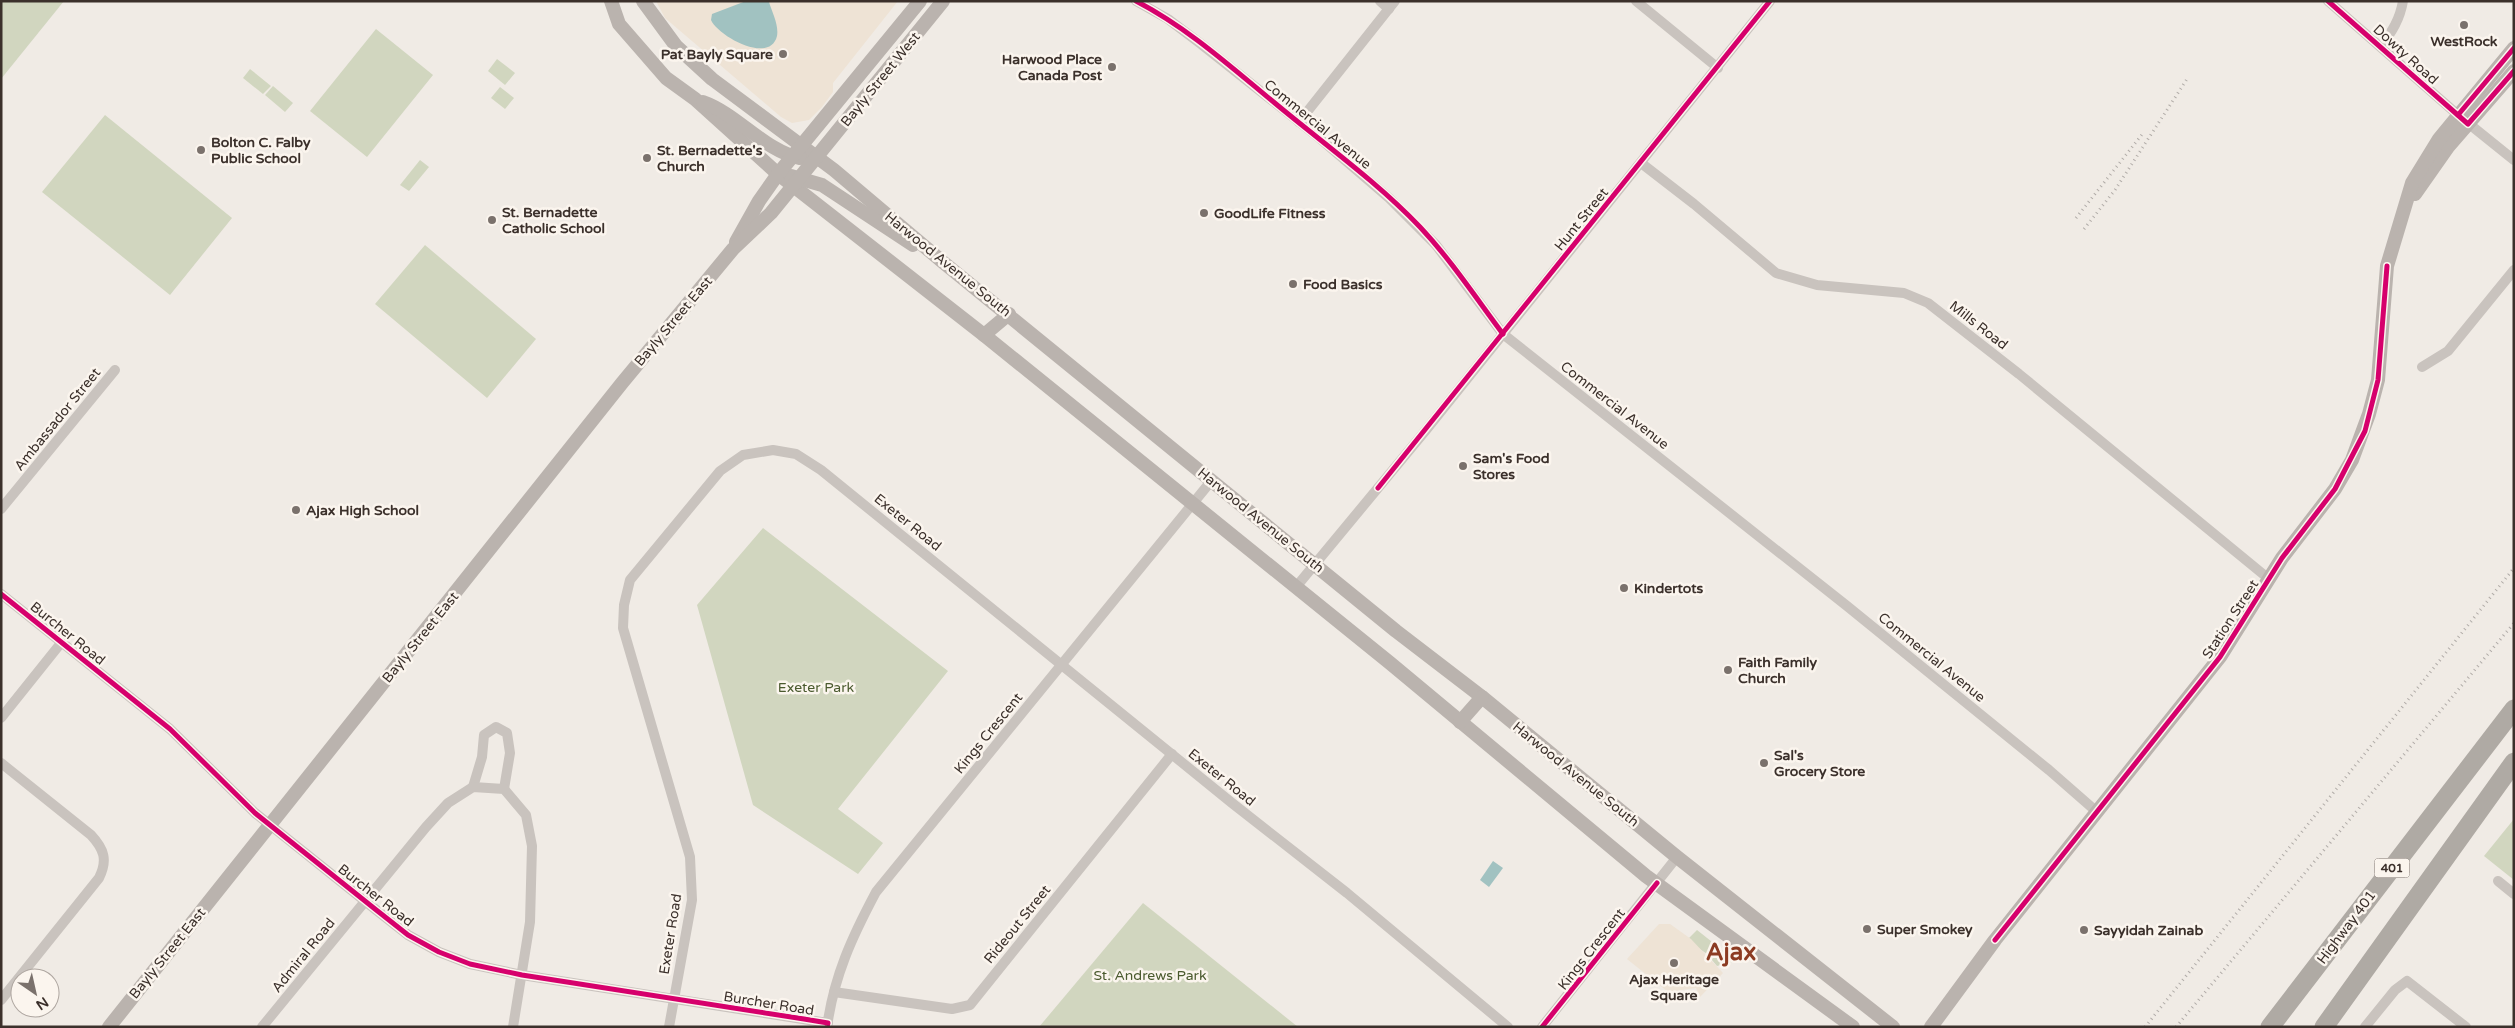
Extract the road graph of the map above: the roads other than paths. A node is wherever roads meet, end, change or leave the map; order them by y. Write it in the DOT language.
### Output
graph roads {
  1 [pos="611,1"];
  2 [pos="643,1"];
  3 [pos="920,1"];
  4 [pos="943,1"];
  5 [pos="1136,1"];
  6 [pos="1380,1"];
  7 [pos="1636,1"];
  8 [pos="1770,1"];
  9 [pos="2328,1"];
  10 [pos="2403,1"];
  11 [pos="1392,5"];
  12 [pos="2381,46"];
  13 [pos="2514,48"];
  14 [pos="1718,68"];
  15 [pos="2514,71"];
  16 [pos="695,99"];
  17 [pos="2463,119"];
  18 [pos="1299,122"];
  19 [pos="801,145"];
  20 [pos="816,156"];
  21 [pos="792,157"];
  22 [pos="2514,160"];
  23 [pos="1641,163"];
  24 [pos="778,174"];
  25 [pos="796,181"];
  26 [pos="733,249"];
  27 [pos="944,263"];
  28 [pos="2514,270"];
  29 [pos="1009,314"];
  30 [pos="1503,334"];
  31 [pos="984,335"];
  32 [pos="2422,367"];
  33 [pos="115,370"];
  34 [pos="1212,480"];
  35 [pos="1192,504"];
  36 [pos="1,509"];
  37 [pos="1316,564"];
  38 [pos="2269,579"];
  39 [pos="1296,587"];
  40 [pos="1,594"];
  41 [pos="61,643"];
  42 [pos="1062,664"];
  43 [pos="1482,697"];
  44 [pos="2514,709"];
  45 [pos="1,718"];
  46 [pos="1460,722"];
  47 [pos="1172,754"];
  48 [pos="2514,762"];
  49 [pos="1,763"];
  50 [pos="473,787"];
  51 [pos="504,789"];
  52 [pos="2097,812"];
  53 [pos="271,826"];
  54 [pos="1677,857"];
  55 [pos="2498,881"];
  56 [pos="1657,883"];
  57 [pos="2514,894"];
  58 [pos="365,902"];
  59 [pos="522,975"];
  60 [pos="834,992"];
  61 [pos="1,1000"];
  62 [pos="674,1000"];
  63 [pos="827,1025"];
  64 [pos="109,1027"];
  65 [pos="262,1027"];
  66 [pos="514,1027"];
  67 [pos="669,1027"];
  68 [pos="1508,1027"];
  69 [pos="1542,1027"];
  70 [pos="1853,1027"];
  71 [pos="1893,1027"];
  72 [pos="1932,1027"];
  73 [pos="2270,1027"];
  74 [pos="2324,1027"];
  75 [pos="2366,1027"];
  76 [pos="2466,1027"];
  1 -- 16 [label="main road"];
  2 -- 19 [label="main road, Harwood Avenue South"];
  3 -- 19 [label="main road, Bayly Street West"];
  4 -- 20 [label="main road, Bayly Street West"];
  5 -- 18 [label="street, Commercial Avenue"];
  6 -- 11 [label="street"];
  7 -- 14 [label="street"];
  8 -- 14 [label="street, Hunt Street"];
  9 -- 12 [label="street, Dowty Road"];
  10 -- 12 [label="street"];
  11 -- 18 [label="street"];
  12 -- 17 [label="street, Dowty Road"];
  13 -- 17 [label="main road"];
  14 -- 23 [label="street, Hunt Street"];
  15 -- 17 [label="main road, Station Street"];
  16 -- 21 [label="main road"];
  16 -- 24 [label="main road"];
  17 -- 22 [label="street, Dowty Road"];
  17 -- 38 [label="main road, Station Street"];
  18 -- 30 [label="street, Commercial Avenue"];
  19 -- 20 [label="main road, Harwood Avenue South"];
  19 -- 21 [label="main road, Bayly Street West"];
  20 -- 21 [label="main road"];
  20 -- 25 [label="main road, Bayly Street West"];
  20 -- 27 [label="main road, Harwood Avenue South"];
  21 -- 24 [label="main road, Bayly Street East"];
  23 -- 30 [label="street, Hunt Street"];
  23 -- 38 [label="street, Mills Road"];
  24 -- 25 [label="main road"];
  24 -- 26 [label="main road, Bayly Street East"];
  25 -- 26 [label="main road, Bayly Street East"];
  25 -- 27 [label="main road"];
  25 -- 31 [label="main road"];
  26 -- 53 [label="main road, Bayly Street East"];
  27 -- 29 [label="main road, Harwood Avenue South"];
  28 -- 32 [label="street"];
  29 -- 31 [label="main road"];
  29 -- 34 [label="main road, Harwood Avenue South"];
  30 -- 37 [label="street, Hunt Street"];
  30 -- 52 [label="street, Commercial Avenue"];
  31 -- 35 [label="main road"];
  33 -- 36 [label="street, Ambassador Street"];
  34 -- 35 [label="street, Kings Crescent"];
  34 -- 37 [label="main road, Harwood Avenue South"];
  35 -- 39 [label="main road"];
  35 -- 42 [label="street, Kings Crescent"];
  37 -- 39 [label="street"];
  37 -- 43 [label="main road, Harwood Avenue South"];
  38 -- 52 [label="main road, Station Street"];
  39 -- 46 [label="main road"];
  40 -- 41 [label="street, Burcher Road"];
  41 -- 45 [label="street"];
  41 -- 53 [label="street, Burcher Road"];
  42 -- 47 [label="street, Exeter Road"];
  42 -- 60 [label="street, Kings Crescent"];
  42 -- 62 [label="street, Exeter Road"];
  43 -- 46 [label="main road"];
  43 -- 54 [label="main road, Harwood Avenue South"];
  44 -- 73 [label="highway, Highway 401 / 401"];
  46 -- 56 [label="main road"];
  47 -- 60 [label="street, Rideout Street"];
  47 -- 68 [label="street, Exeter Road"];
  48 -- 74 [label="highway, 401"];
  49 -- 61 [label="street"];
  50 -- 51 [label="street"];
  50 -- 51 [label="street"];
  50 -- 58 [label="street, Admiral Road"];
  51 -- 59 [label="street"];
  52 -- 72 [label="main road, Station Street"];
  53 -- 58 [label="street, Burcher Road"];
  53 -- 64 [label="main road, Bayly Street East"];
  54 -- 56 [label="street, Kings Crescent"];
  54 -- 71 [label="main road, Harwood Avenue South"];
  55 -- 57 [label="street"];
  56 -- 69 [label="street, Kings Crescent"];
  56 -- 70 [label="main road"];
  58 -- 59 [label="street, Burcher Road"];
  58 -- 65 [label="street, Admiral Road"];
  59 -- 62 [label="street, Burcher Road"];
  59 -- 66 [label="street"];
  60 -- 63 [label="street, Kings Crescent"];
  62 -- 63 [label="street, Burcher Road"];
  62 -- 67 [label="street, Exeter Road"];
  75 -- 76 [label="street"];
}
